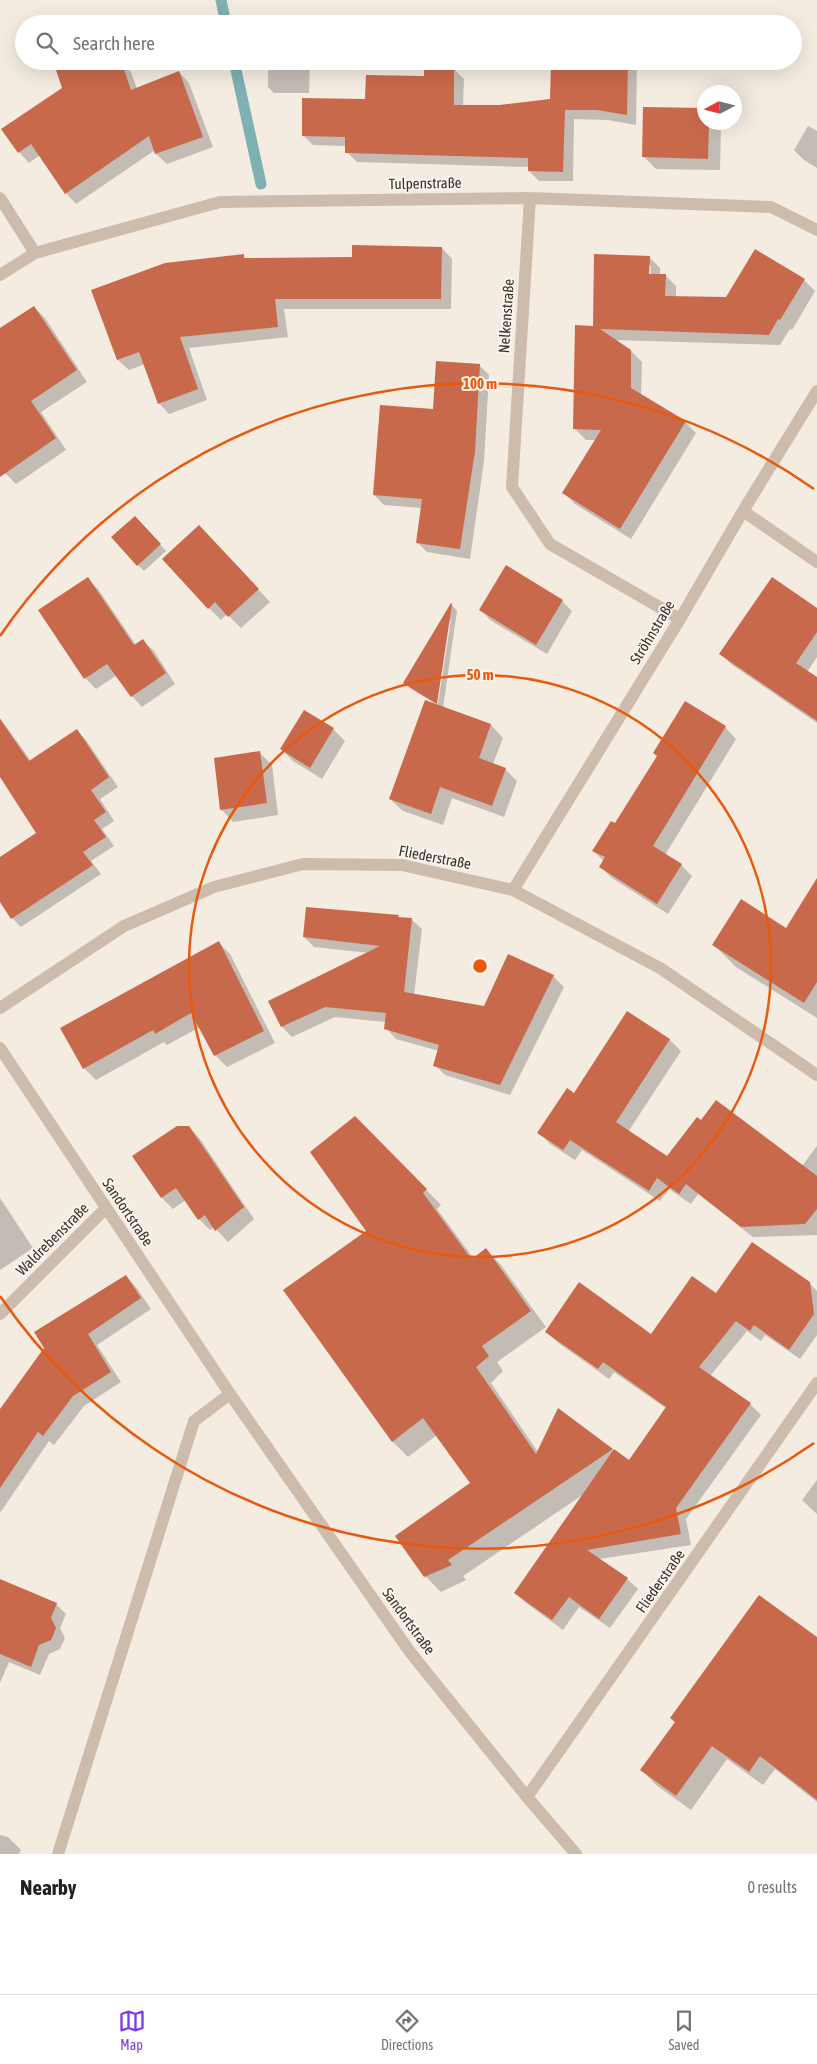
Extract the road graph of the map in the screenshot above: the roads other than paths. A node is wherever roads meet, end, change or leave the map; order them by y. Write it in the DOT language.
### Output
graph roads {
  1 [pos="0,198"];
  2 [pos="530,198"];
  3 [pos="817,230"];
  4 [pos="35,253"];
  5 [pos="0,275"];
  6 [pos="817,391"];
  7 [pos="743,512"];
  8 [pos="817,562"];
  9 [pos="680,619"];
  10 [pos="513,890"];
  11 [pos="0,1008"];
  12 [pos="0,1048"];
  13 [pos="817,1075"];
  14 [pos="106,1208"];
  15 [pos="0,1314"];
  16 [pos="817,1383"];
  17 [pos="230,1394"];
  18 [pos="527,1797"];
  19 [pos="58,1854"];
  20 [pos="576,1854"];
  1 -- 4 [label="street"];
  2 -- 3 [label="street, Tulpenstraße"];
  2 -- 4 [label="street, Tulpenstraße"];
  2 -- 9 [label="street, Nelkenstraße"];
  4 -- 5 [label="street, Tulpenstraße"];
  6 -- 7 [label="street, Ströhnstraße"];
  7 -- 8 [label="street"];
  7 -- 9 [label="street, Ströhnstraße"];
  9 -- 10 [label="street, Ströhnstraße"];
  10 -- 11 [label="street, Fliederstraße"];
  10 -- 13 [label="street, Fliederstraße"];
  12 -- 14 [label="street, Sandortstraße"];
  14 -- 15 [label="street, Waldrebenstraße"];
  14 -- 17 [label="street, Sandortstraße"];
  16 -- 18 [label="street, Fliederstraße"];
  17 -- 18 [label="street, Sandortstraße"];
  17 -- 19 [label="street"];
  18 -- 20 [label="street, Sandortstraße"];
}
